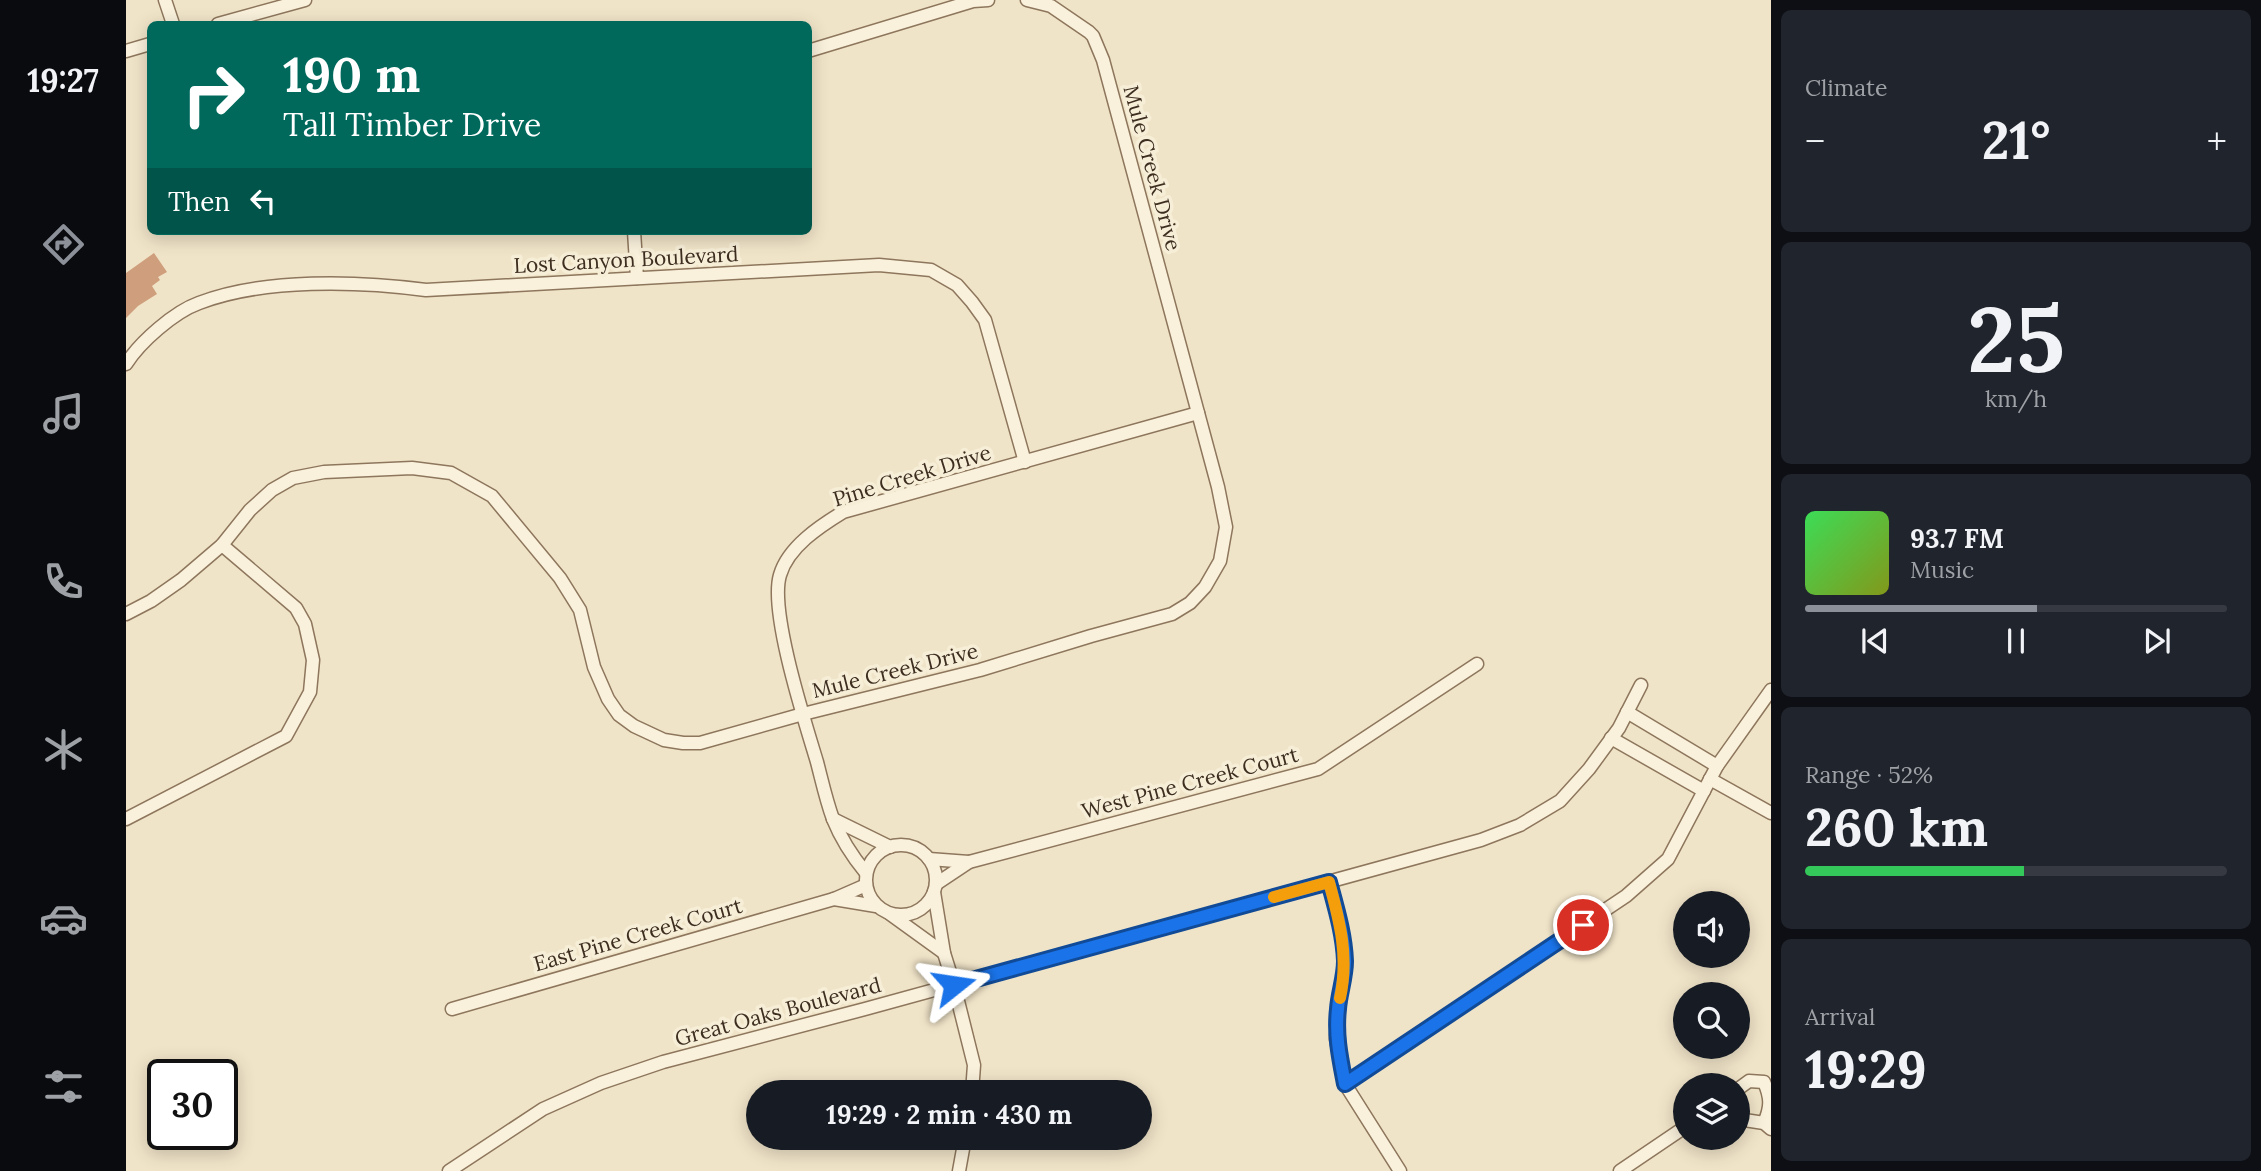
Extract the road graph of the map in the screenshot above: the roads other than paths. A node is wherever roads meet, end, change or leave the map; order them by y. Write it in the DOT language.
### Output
graph roads {
  1 [pos="165,0"];
  2 [pos="305,0"];
  3 [pos="988,0"];
  4 [pos="1027,0"];
  5 [pos="172,21"];
  6 [pos="229,21"];
  7 [pos="147,45"];
  8 [pos="812,50"];
  9 [pos="126,51"];
  10 [pos="634,235"];
  11 [pos="637,278"];
  12 [pos="126,364"];
  13 [pos="1198,413"];
  14 [pos="1026,462"];
  15 [pos="222,545"];
  16 [pos="126,614"];
  17 [pos="1477,664"];
  18 [pos="1641,685"];
  19 [pos="1771,690"];
  20 [pos="1627,712"];
  21 [pos="803,714"];
  22 [pos="1611,738"];
  23 [pos="1717,766"];
  24 [pos="1707,785"];
  25 [pos="1771,813"];
  26 [pos="126,819"];
  27 [pos="833,819"];
  28 [pos="890,847"];
  29 [pos="929,859"];
  30 [pos="969,862"];
  31 [pos="866,879"];
  32 [pos="1329,882"];
  33 [pos="935,888"];
  34 [pos="834,899"];
  35 [pos="876,906"];
  36 [pos="890,914"];
  37 [pos="944,953"];
  38 [pos="954,985"];
  39 [pos="452,1009"];
  40 [pos="973,1080"];
  41 [pos="1750,1082"];
  42 [pos="1345,1084"];
  43 [pos="1750,1122"];
  44 [pos="1768,1126"];
  45 [pos="1673,1135"];
  46 [pos="963,1150"];
  47 [pos="449,1171"];
  48 [pos="959,1171"];
  49 [pos="1400,1171"];
  50 [pos="1619,1171"];
  1 -- 5 [label="street"];
  2 -- 6 [label="street"];
  3 -- 8 [label="street"];
  4 -- 13 [label="street, Mule Creek Drive"];
  7 -- 9 [label="street"];
  10 -- 11 [label="street"];
  11 -- 12 [label="street, Lost Canyon Boulevard"];
  11 -- 14 [label="street, Lost Canyon Boulevard"];
  13 -- 14 [label="street, Pine Creek Drive"];
  13 -- 21 [label="street, Mule Creek Drive"];
  14 -- 21 [label="street, Pine Creek Drive"];
  15 -- 16 [label="street, Mule Creek Drive"];
  15 -- 21 [label="street, Mule Creek Drive"];
  15 -- 26 [label="street"];
  17 -- 30 [label="street, West Pine Creek Court"];
  18 -- 20 [label="street, Great Oaks Boulevard"];
  19 -- 23 [label="street"];
  20 -- 22 [label="street, Great Oaks Boulevard"];
  20 -- 23 [label="street"];
  21 -- 27 [label="street, Pine Creek Drive"];
  22 -- 24 [label="street"];
  22 -- 32 [label="street, Great Oaks Boulevard"];
  23 -- 24 [label="street"];
  24 -- 25 [label="street"];
  24 -- 42 [label="street"];
  27 -- 28 [label="street"];
  27 -- 31 [label="street, Pine Creek Drive"];
  28 -- 29 [label="street"];
  28 -- 31 [label="street"];
  29 -- 30 [label="street, West Pine Creek Court"];
  29 -- 33 [label="street"];
  30 -- 33 [label="street, West Pine Creek Court"];
  31 -- 34 [label="street, East Pine Creek Court"];
  31 -- 35 [label="street"];
  32 -- 38 [label="street, Great Oaks Boulevard"];
  32 -- 42 [label="street"];
  33 -- 36 [label="street"];
  33 -- 37 [label="street"];
  34 -- 35 [label="street, East Pine Creek Court"];
  34 -- 39 [label="street, East Pine Creek Court"];
  35 -- 36 [label="street"];
  36 -- 37 [label="street"];
  37 -- 38 [label="street"];
  38 -- 40 [label="street"];
  38 -- 47 [label="street, Great Oaks Boulevard"];
  41 -- 44 [label="street"];
  42 -- 49 [label="street"];
  43 -- 44 [label="street"];
  45 -- 50 [label="street"];
  46 -- 48 [label="street"];
}
